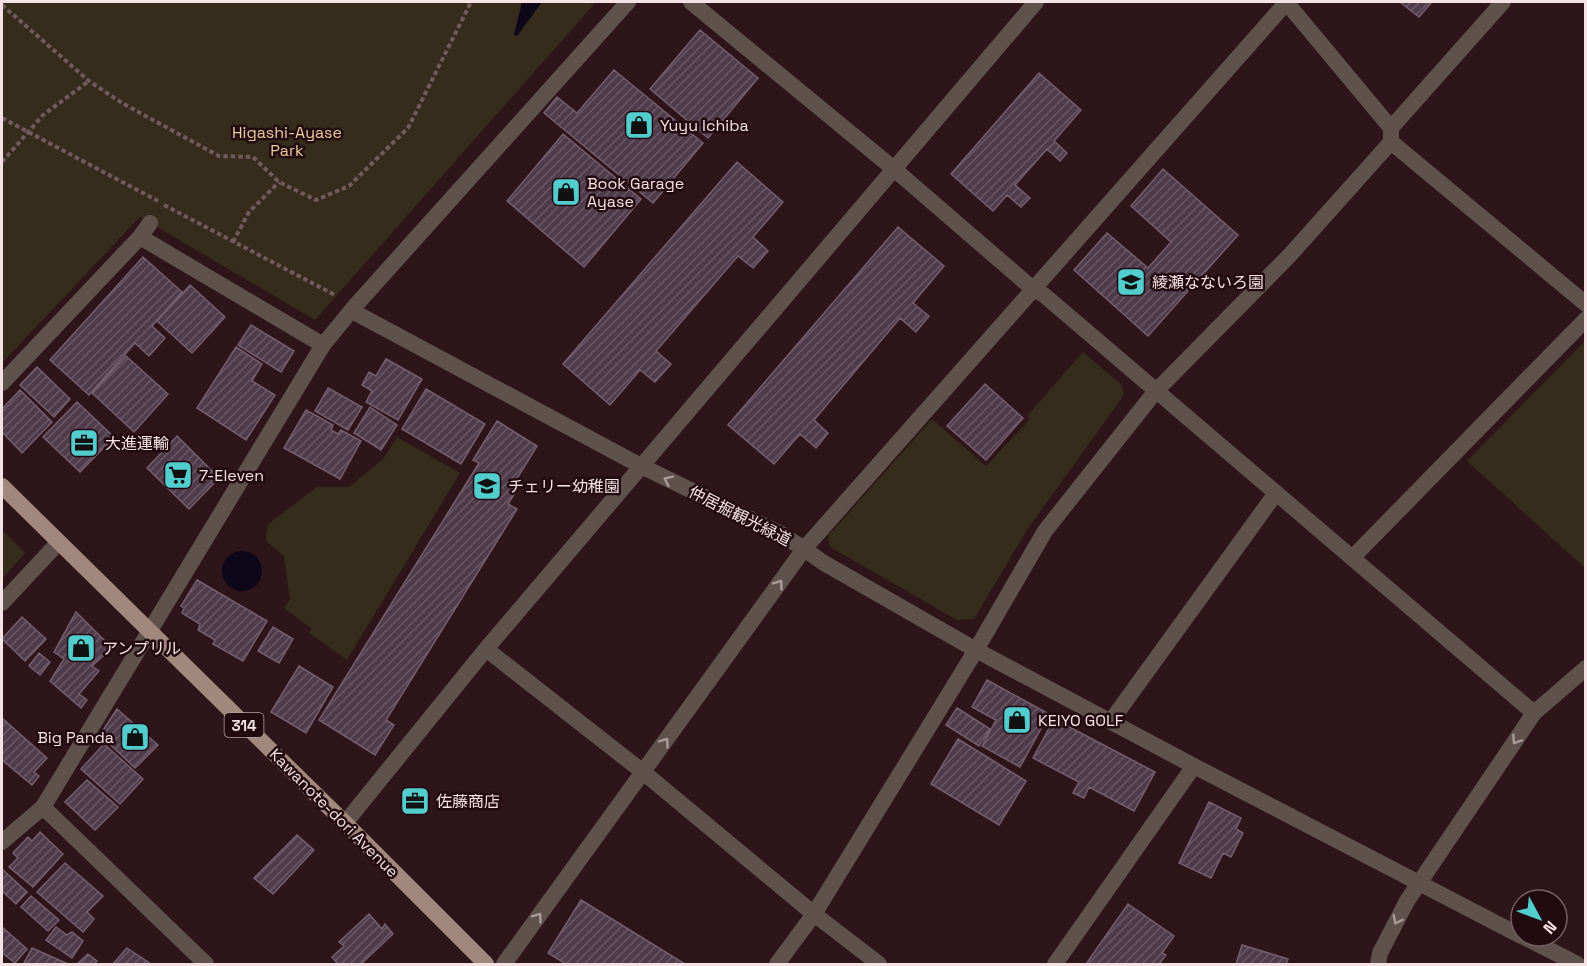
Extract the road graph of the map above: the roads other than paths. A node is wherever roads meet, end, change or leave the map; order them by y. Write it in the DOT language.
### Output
graph roads {
  1 [pos="628,2"];
  2 [pos="691,2"];
  3 [pos="1036,2"];
  4 [pos="1286,2"];
  5 [pos="1503,2"];
  6 [pos="1391,135"];
  7 [pos="894,169"];
  8 [pos="150,223"];
  9 [pos="140,237"];
  10 [pos="1033,289"];
  11 [pos="1586,304"];
  12 [pos="346,305"];
  13 [pos="1586,319"];
  14 [pos="323,345"];
  15 [pos="2,383"];
  16 [pos="1155,392"];
  17 [pos="641,466"];
  18 [pos="2,486"];
  19 [pos="1276,493"];
  20 [pos="58,543"];
  21 [pos="804,549"];
  22 [pos="1352,558"];
  23 [pos="2,603"];
  24 [pos="149,632"];
  25 [pos="486,649"];
  26 [pos="976,650"];
  27 [pos="1586,668"];
  28 [pos="1534,713"];
  29 [pos="1110,721"];
  30 [pos="1194,766"];
  31 [pos="643,772"];
  32 [pos="43,807"];
  33 [pos="345,823"];
  34 [pos="2,842"];
  35 [pos="1419,884"];
  36 [pos="814,914"];
  37 [pos="1509,930"];
  38 [pos="1545,948"];
  39 [pos="198,962"];
  40 [pos="486,964"];
  41 [pos="504,964"];
  42 [pos="777,964"];
  43 [pos="879,964"];
  44 [pos="1055,964"];
  45 [pos="1378,964"];
  46 [pos="1577,964"];
  1 -- 12 [label="street"];
  2 -- 7 [label="street"];
  3 -- 7 [label="street"];
  4 -- 6 [label="street"];
  4 -- 10 [label="street"];
  5 -- 6 [label="street"];
  6 -- 11 [label="street"];
  6 -- 16 [label="street"];
  7 -- 10 [label="street"];
  7 -- 17 [label="street"];
  8 -- 9 [label="street"];
  9 -- 14 [label="street"];
  9 -- 15 [label="street"];
  10 -- 16 [label="street"];
  10 -- 21 [label="street"];
  12 -- 14 [label="street"];
  12 -- 17 [label="street, 仲居掘観光緑道"];
  13 -- 22 [label="street"];
  14 -- 24 [label="street"];
  16 -- 19 [label="street"];
  16 -- 26 [label="street"];
  21 -- 17 [label="street, 仲居掘観光緑道, one-way"];
  17 -- 25 [label="street"];
  18 -- 20 [label="main road, Kawanote-dori Avenue / 314"];
  19 -- 22 [label="street"];
  19 -- 29 [label="street"];
  20 -- 23 [label="street"];
  20 -- 24 [label="main road, Kawanote-dori Avenue / 314"];
  21 -- 26 [label="street"];
  31 -- 21 [label="street, 仲居掘観光緑道, one-way"];
  22 -- 28 [label="street"];
  24 -- 32 [label="street"];
  24 -- 33 [label="main road, Kawanote-dori Avenue / 314"];
  25 -- 31 [label="street"];
  25 -- 33 [label="street"];
  26 -- 29 [label="street"];
  26 -- 36 [label="street"];
  27 -- 28 [label="street"];
  28 -- 35 [label="street, one-way"];
  29 -- 30 [label="street"];
  30 -- 35 [label="street"];
  30 -- 44 [label="street"];
  31 -- 36 [label="street"];
  41 -- 31 [label="street, 仲居掘観光緑道, one-way"];
  32 -- 34 [label="street"];
  32 -- 39 [label="street"];
  33 -- 40 [label="main road, Kawanote-dori Avenue / 314"];
  35 -- 37 [label="street"];
  35 -- 45 [label="street, one-way"];
  36 -- 42 [label="street"];
  36 -- 43 [label="street"];
  38 -- 46 [label="street"];
}
